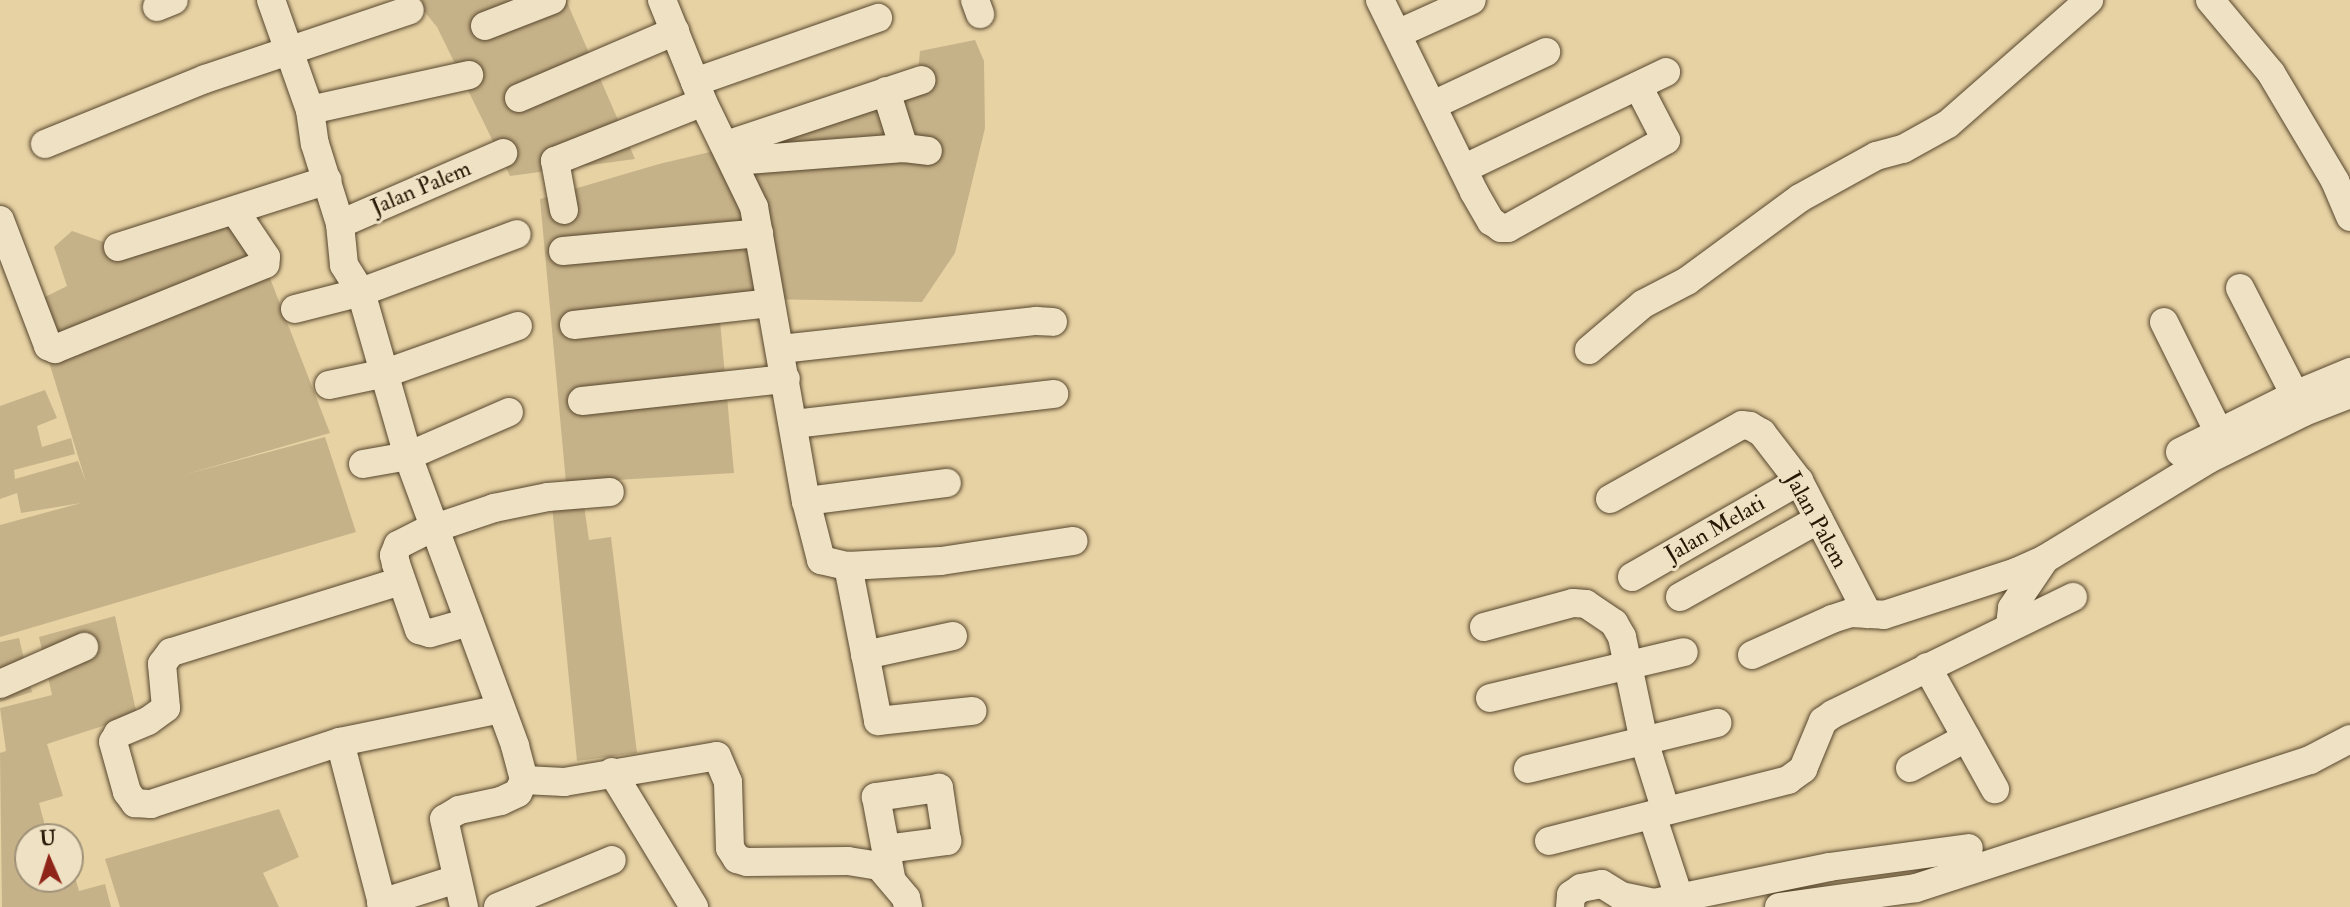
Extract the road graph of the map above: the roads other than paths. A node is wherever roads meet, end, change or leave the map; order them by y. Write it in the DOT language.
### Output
graph roads {
  1 [pos="271,0"];
  2 [pos="552,0"];
  3 [pos="662,0"];
  4 [pos="1380,0"];
  5 [pos="1472,0"];
  6 [pos="2089,0"];
  7 [pos="2217,3"];
  8 [pos="410,10"];
  9 [pos="878,18"];
  10 [pos="485,26"];
  11 [pos="674,31"];
  12 [pos="1397,34"];
  13 [pos="290,49"];
  14 [pos="1546,52"];
  15 [pos="1667,72"];
  16 [pos="469,75"];
  17 [pos="921,80"];
  18 [pos="1638,86"];
  19 [pos="886,91"];
  20 [pos="699,92"];
  21 [pos="519,98"];
  22 [pos="1433,105"];
  23 [pos="310,110"];
  24 [pos="45,144"];
  25 [pos="503,153"];
  26 [pos="730,153"];
  27 [pos="1463,169"];
  28 [pos="328,180"];
  29 [pos="564,210"];
  30 [pos="235,211"];
  31 [pos="2350,217"];
  32 [pos="0,220"];
  33 [pos="340,223"];
  34 [pos="759,233"];
  35 [pos="517,234"];
  36 [pos="118,247"];
  37 [pos="563,250"];
  38 [pos="2240,288"];
  39 [pos="361,292"];
  40 [pos="770,303"];
  41 [pos="295,309"];
  42 [pos="1053,322"];
  43 [pos="2164,322"];
  44 [pos="574,325"];
  45 [pos="518,326"];
  46 [pos="781,349"];
  47 [pos="1589,350"];
  48 [pos="2350,372"];
  49 [pos="386,373"];
  50 [pos="786,379"];
  51 [pos="329,385"];
  52 [pos="1054,394"];
  53 [pos="2350,394"];
  54 [pos="2295,395"];
  55 [pos="582,401"];
  56 [pos="509,412"];
  57 [pos="794,424"];
  58 [pos="2218,431"];
  59 [pos="2180,452"];
  60 [pos="408,456"];
  61 [pos="363,464"];
  62 [pos="1799,481"];
  63 [pos="947,483"];
  64 [pos="610,492"];
  65 [pos="1610,499"];
  66 [pos="806,501"];
  67 [pos="1819,519"];
  68 [pos="435,529"];
  69 [pos="1073,541"];
  70 [pos="2045,559"];
  71 [pos="848,566"];
  72 [pos="1632,577"];
  73 [pos="401,581"];
  74 [pos="1680,597"];
  75 [pos="2073,597"];
  76 [pos="1868,614"];
  77 [pos="470,621"];
  78 [pos="2010,625"];
  79 [pos="1484,627"];
  80 [pos="953,636"];
  81 [pos="84,647"];
  82 [pos="1684,652"];
  83 [pos="865,655"];
  84 [pos="1752,655"];
  85 [pos="1628,664"];
  86 [pos="1927,667"];
  87 [pos="0,684"];
  88 [pos="1490,698"];
  89 [pos="501,709"];
  90 [pos="972,711"];
  91 [pos="1717,723"];
  92 [pos="1966,738"];
  93 [pos="2350,739"];
  94 [pos="1644,741"];
  95 [pos="340,742"];
  96 [pos="1910,768"];
  97 [pos="1528,769"];
  98 [pos="612,772"];
  99 [pos="524,780"];
  100 [pos="1995,789"];
  101 [pos="1659,813"];
  102 [pos="1549,841"];
  103 [pos="1969,848"];
  104 [pos="886,849"];
  105 [pos="612,860"];
  106 [pos="891,877"];
  107 [pos="457,879"];
  108 [pos="1679,897"];
  109 [pos="382,905"];
  110 [pos="464,907"];
  111 [pos="498,907"];
  112 [pos="694,907"];
  113 [pos="908,907"];
  114 [pos="1570,907"];
  115 [pos="1779,907"];
  1 -- 13 [label="street"];
  2 -- 10 [label="street"];
  3 -- 11 [label="street"];
  4 -- 12 [label="street"];
  5 -- 12 [label="street"];
  6 -- 47 [label="street"];
  7 -- 31 [label="street"];
  8 -- 13 [label="street"];
  9 -- 20 [label="street"];
  11 -- 20 [label="street"];
  11 -- 21 [label="street"];
  12 -- 22 [label="street"];
  13 -- 23 [label="street"];
  13 -- 24 [label="street"];
  14 -- 22 [label="street"];
  15 -- 18 [label="street"];
  16 -- 23 [label="street"];
  17 -- 19 [label="street"];
  18 -- 27 [label="street"];
  18 -- 27 [label="street"];
  19 -- 26 [label="street"];
  19 -- 26 [label="street"];
  20 -- 26 [label="street"];
  20 -- 29 [label="street"];
  22 -- 27 [label="street"];
  23 -- 28 [label="street"];
  25 -- 33 [label="street, Jalan Palem"];
  26 -- 34 [label="street"];
  28 -- 30 [label="street"];
  28 -- 33 [label="street"];
  30 -- 32 [label="street"];
  30 -- 36 [label="street"];
  33 -- 39 [label="street"];
  34 -- 37 [label="street"];
  34 -- 40 [label="street"];
  35 -- 39 [label="street"];
  38 -- 54 [label="street"];
  39 -- 41 [label="street"];
  39 -- 49 [label="street"];
  40 -- 44 [label="street"];
  40 -- 46 [label="street"];
  42 -- 46 [label="street"];
  43 -- 58 [label="street"];
  45 -- 49 [label="street"];
  46 -- 50 [label="street"];
  48 -- 54 [label="street"];
  49 -- 51 [label="street"];
  49 -- 60 [label="street"];
  50 -- 55 [label="street"];
  50 -- 57 [label="street"];
  52 -- 57 [label="street"];
  53 -- 70 [label="street"];
  54 -- 58 [label="street"];
  56 -- 60 [label="street"];
  57 -- 66 [label="street"];
  58 -- 59 [label="street"];
  60 -- 61 [label="street"];
  60 -- 68 [label="street"];
  62 -- 65 [label="street, Jalan Palem"];
  62 -- 67 [label="street, Jalan Palem"];
  62 -- 72 [label="street, Jalan Melati"];
  63 -- 66 [label="street"];
  64 -- 68 [label="street"];
  66 -- 71 [label="street"];
  67 -- 74 [label="street"];
  67 -- 76 [label="street, Jalan Palem"];
  68 -- 73 [label="street"];
  68 -- 77 [label="street"];
  69 -- 71 [label="street"];
  70 -- 76 [label="street"];
  70 -- 78 [label="street"];
  71 -- 83 [label="street"];
  73 -- 77 [label="street"];
  73 -- 95 [label="street"];
  75 -- 78 [label="street"];
  76 -- 84 [label="street"];
  77 -- 89 [label="street"];
  78 -- 86 [label="street"];
  79 -- 85 [label="street"];
  80 -- 83 [label="street"];
  81 -- 87 [label="street"];
  82 -- 85 [label="street"];
  83 -- 90 [label="street"];
  85 -- 88 [label="street"];
  85 -- 94 [label="street"];
  86 -- 92 [label="street"];
  86 -- 101 [label="street"];
  89 -- 95 [label="street"];
  89 -- 99 [label="street"];
  91 -- 94 [label="street"];
  92 -- 96 [label="street"];
  92 -- 100 [label="street"];
  93 -- 115 [label="street"];
  94 -- 97 [label="street"];
  94 -- 101 [label="street"];
  95 -- 109 [label="street"];
  98 -- 99 [label="street"];
  98 -- 106 [label="street"];
  98 -- 112 [label="street"];
  99 -- 107 [label="street"];
  101 -- 102 [label="street"];
  101 -- 108 [label="street"];
  103 -- 108 [label="street"];
  104 -- 106 [label="street"];
  105 -- 111 [label="street"];
  106 -- 113 [label="street"];
  107 -- 109 [label="street"];
  107 -- 110 [label="street"];
  108 -- 114 [label="street"];
}
